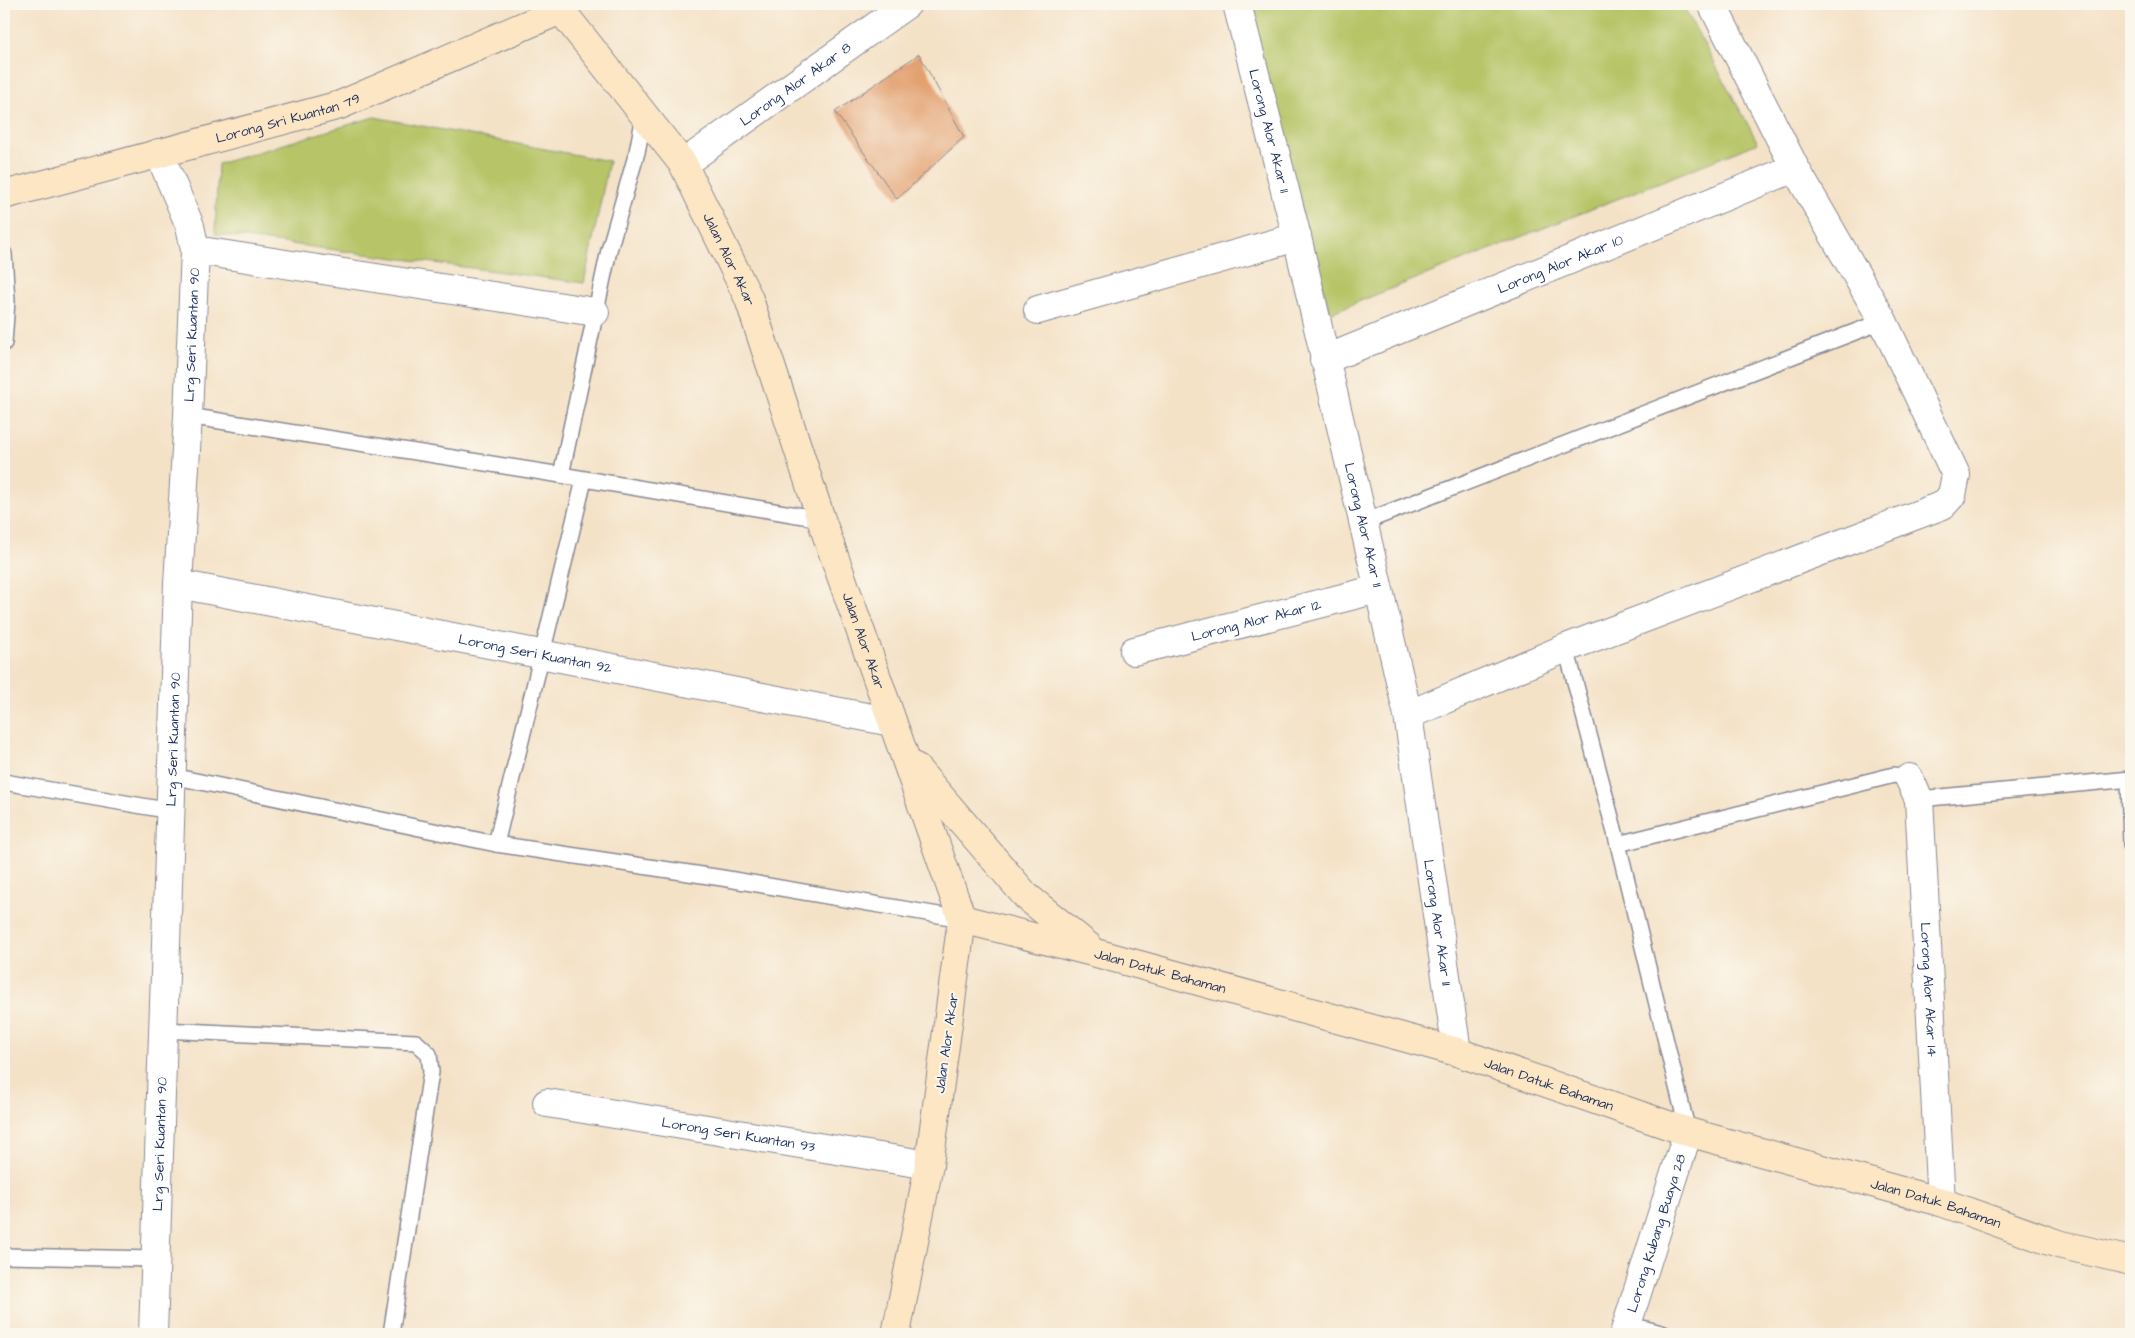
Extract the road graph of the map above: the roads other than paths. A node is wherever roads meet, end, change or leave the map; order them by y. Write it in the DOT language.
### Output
graph roads {
  1 [pos="907,4"];
  2 [pos="1237,4"];
  3 [pos="1712,4"];
  4 [pos="559,7"];
  5 [pos="644,116"];
  6 [pos="158,153"];
  7 [pos="683,164"];
  8 [pos="1796,168"];
  9 [pos="4,195"];
  10 [pos="1297,237"];
  11 [pos="195,250"];
  12 [pos="4,254"];
  13 [pos="1038,310"];
  14 [pos="595,312"];
  15 [pos="1883,321"];
  16 [pos="4,343"];
  17 [pos="1324,360"];
  18 [pos="188,416"];
  19 [pos="561,475"];
  20 [pos="584,480"];
  21 [pos="821,519"];
  22 [pos="1364,522"];
  23 [pos="178,584"];
  24 [pos="1378,589"];
  25 [pos="1566,648"];
  26 [pos="1134,650"];
  27 [pos="541,654"];
  28 [pos="1408,715"];
  29 [pos="892,722"];
  30 [pos="904,754"];
  31 [pos="172,776"];
  32 [pos="2130,779"];
  33 [pos="4,782"];
  34 [pos="1914,788"];
  35 [pos="171,811"];
  36 [pos="496,844"];
  37 [pos="1618,844"];
  38 [pos="2131,845"];
  39 [pos="962,919"];
  40 [pos="1096,953"];
  41 [pos="163,1030"];
  42 [pos="1457,1052"];
  43 [pos="547,1103"];
  44 [pos="1688,1132"];
  45 [pos="928,1165"];
  46 [pos="1941,1202"];
  47 [pos="4,1256"];
  48 [pos="156,1259"];
  49 [pos="2131,1261"];
  50 [pos="1626,1329"];
  51 [pos="153,1334"];
  52 [pos="391,1334"];
  53 [pos="896,1334"];
  54 [pos="1665,1334"];
  1 -- 7 [label="street, Lorong Alor Akar 8"];
  2 -- 10 [label="street, Lorong Alor Akar 11"];
  3 -- 8 [label="street"];
  4 -- 5 [label="street, Jalan Alor Akar"];
  4 -- 6 [label="street, Lorong Sri Kuantan 79"];
  5 -- 7 [label="street, Jalan Alor Akar"];
  5 -- 14 [label="lane"];
  6 -- 9 [label="street, Lorong Sri Kuantan 79"];
  6 -- 11 [label="street, Lrg Seri Kuantan 90"];
  7 -- 21 [label="street, Jalan Alor Akar"];
  8 -- 15 [label="street"];
  8 -- 17 [label="street, Lorong Alor Akar 10"];
  10 -- 13 [label="street"];
  10 -- 17 [label="street, Lorong Alor Akar 11"];
  11 -- 14 [label="street"];
  11 -- 18 [label="street, Lrg Seri Kuantan 90"];
  12 -- 16 [label="lane"];
  14 -- 19 [label="lane"];
  15 -- 22 [label="lane"];
  15 -- 25 [label="street"];
  17 -- 22 [label="street, Lorong Alor Akar 11"];
  18 -- 19 [label="lane"];
  18 -- 23 [label="street, Lrg Seri Kuantan 90"];
  19 -- 20 [label="lane"];
  20 -- 21 [label="lane"];
  20 -- 27 [label="lane"];
  21 -- 29 [label="street, Jalan Alor Akar"];
  22 -- 24 [label="street, Lorong Alor Akar 11"];
  23 -- 27 [label="street, Lorong Seri Kuantan 92"];
  23 -- 31 [label="street, Lrg Seri Kuantan 90"];
  24 -- 26 [label="street, Lorong Alor Akar 12"];
  24 -- 28 [label="street, Lorong Alor Akar 11"];
  25 -- 28 [label="street"];
  25 -- 37 [label="lane"];
  27 -- 29 [label="street, Lorong Seri Kuantan 92"];
  27 -- 36 [label="lane"];
  28 -- 42 [label="street, Lorong Alor Akar 11"];
  29 -- 30 [label="street, Jalan Alor Akar"];
  30 -- 39 [label="street, Jalan Alor Akar"];
  30 -- 40 [label="street"];
  31 -- 35 [label="street, Lrg Seri Kuantan 90"];
  31 -- 36 [label="lane"];
  32 -- 34 [label="lane"];
  32 -- 38 [label="lane"];
  33 -- 35 [label="lane"];
  34 -- 37 [label="lane"];
  34 -- 46 [label="street, Lorong Alor Akar 14"];
  35 -- 41 [label="street, Lrg Seri Kuantan 90"];
  36 -- 39 [label="lane"];
  37 -- 44 [label="lane"];
  39 -- 40 [label="street, Jalan Datuk Bahaman"];
  39 -- 45 [label="street, Jalan Alor Akar"];
  40 -- 42 [label="street, Jalan Datuk Bahaman"];
  41 -- 48 [label="street, Lrg Seri Kuantan 90"];
  41 -- 52 [label="lane"];
  42 -- 44 [label="street, Jalan Datuk Bahaman"];
  43 -- 45 [label="street, Lorong Seri Kuantan 93"];
  44 -- 46 [label="street, Jalan Datuk Bahaman"];
  44 -- 50 [label="street, Lorong Kubang Buaya 28"];
  45 -- 53 [label="street, Jalan Alor Akar"];
  46 -- 49 [label="street, Jalan Datuk Bahaman"];
  47 -- 48 [label="lane"];
  48 -- 51 [label="street, Lrg Seri Kuantan 90"];
  50 -- 54 [label="lane"];
}
